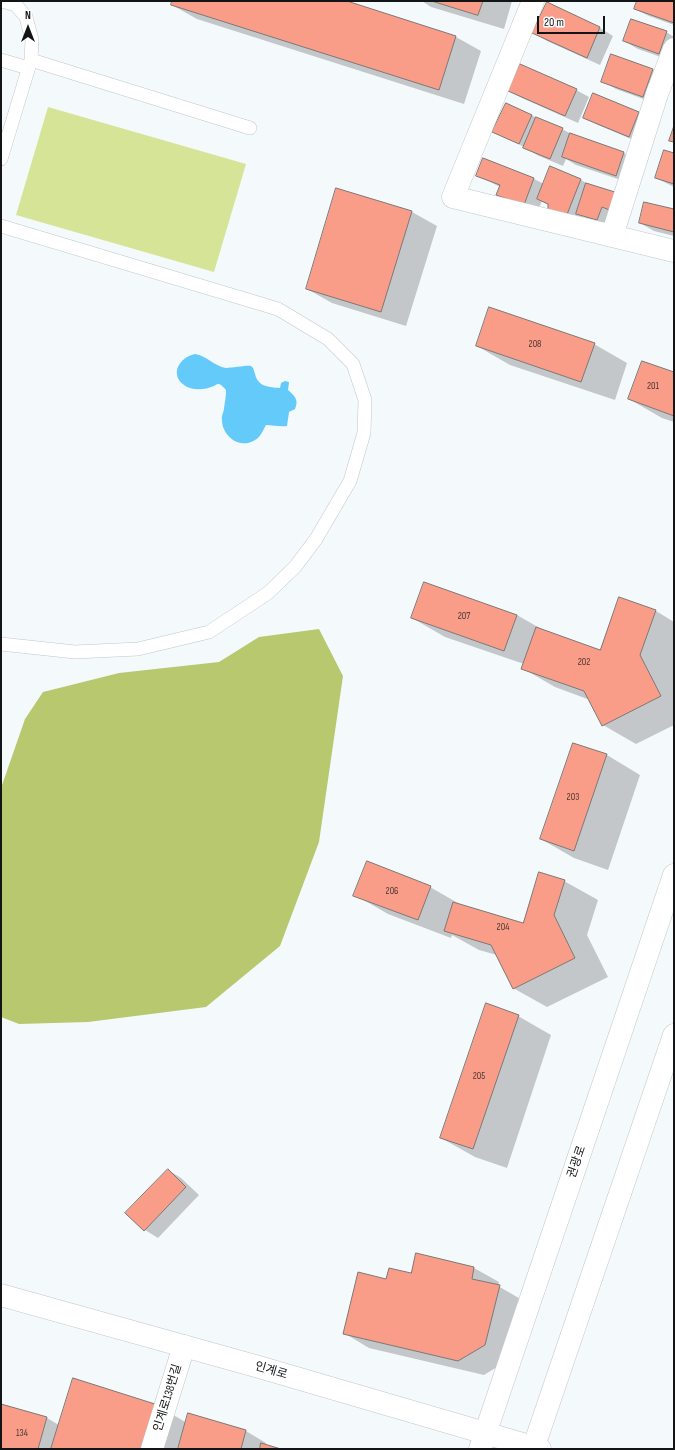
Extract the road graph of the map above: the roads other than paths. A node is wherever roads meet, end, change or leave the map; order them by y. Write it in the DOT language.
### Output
graph roads {
  1 [pos="2,1"];
  2 [pos="533,1"];
  3 [pos="674,48"];
  4 [pos="1,60"];
  5 [pos="29,64"];
  6 [pos="250,128"];
  7 [pos="1,159"];
  8 [pos="1,226"];
  9 [pos="612,236"];
  10 [pos="674,251"];
  11 [pos="1,644"];
  12 [pos="674,875"];
  13 [pos="674,1035"];
  14 [pos="1,1295"];
  15 [pos="184,1346"];
  16 [pos="482,1441"];
  17 [pos="535,1448"];
  18 [pos="152,1449"];
  1 -- 5 [label="lane"];
  2 -- 9 [label="street"];
  3 -- 9 [label="street"];
  4 -- 5 [label="lane"];
  5 -- 6 [label="lane"];
  5 -- 7 [label="lane"];
  8 -- 11 [label="lane"];
  9 -- 10 [label="street"];
  12 -- 16 [label="street, 권광로"];
  13 -- 17 [label="street"];
  14 -- 15 [label="street, 인계로"];
  15 -- 16 [label="street, 인계로"];
  15 -- 18 [label="street, 인계로138번길"];
  16 -- 17 [label="street, 인계로"];
}
